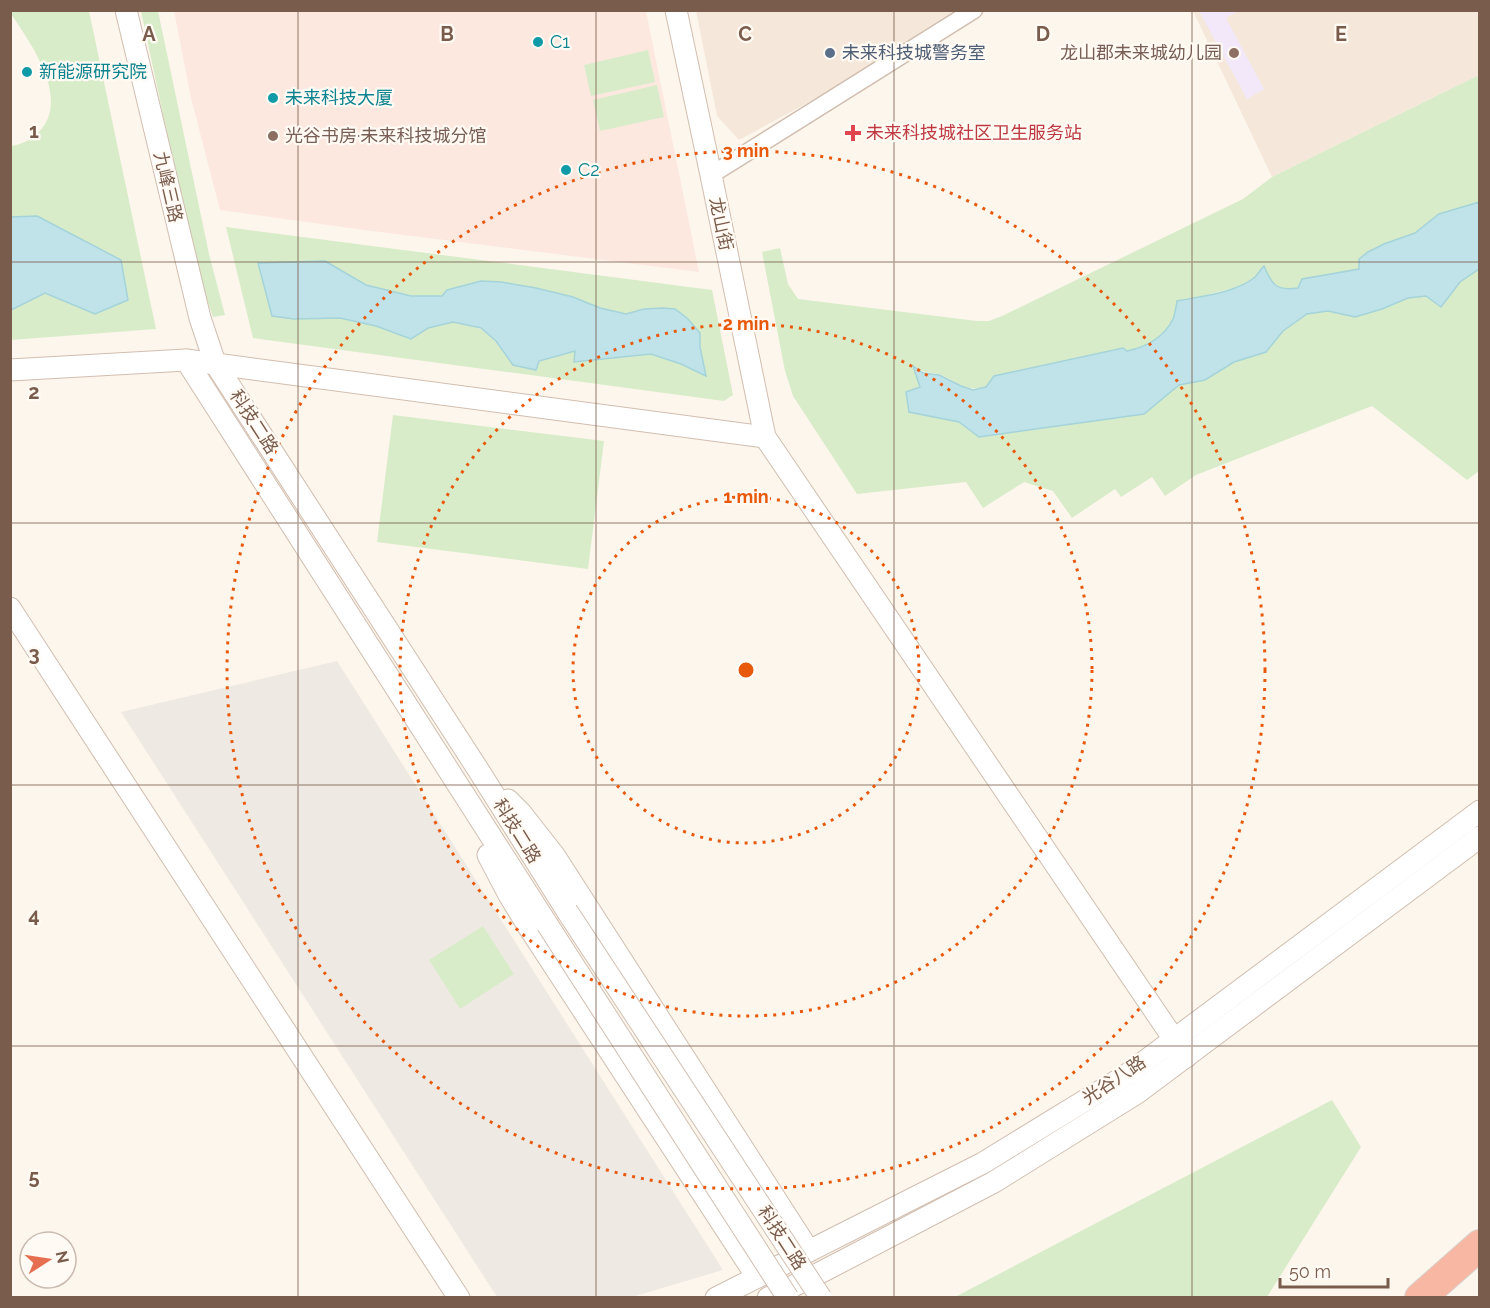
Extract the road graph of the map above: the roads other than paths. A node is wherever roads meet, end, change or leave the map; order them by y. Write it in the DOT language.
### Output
graph roads {
  1 [pos="126,10"];
  2 [pos="676,10"];
  3 [pos="974,10"];
  4 [pos="711,175"];
  5 [pos="186,360"];
  6 [pos="215,363"];
  7 [pos="10,370"];
  8 [pos="765,437"];
  9 [pos="10,608"];
  10 [pos="479,771"];
  11 [pos="458,785"];
  12 [pos="1479,811"];
  13 [pos="1479,837"];
  14 [pos="1173,1039"];
  15 [pos="1186,1057"];
  16 [pos="1479,1245"];
  17 [pos="809,1251"];
  18 [pos="757,1277"];
  19 [pos="459,1298"];
  20 [pos="716,1298"];
  21 [pos="768,1298"];
  22 [pos="788,1298"];
  23 [pos="821,1298"];
  24 [pos="1420,1298"];
  1 -- 6 [label="street, 九峰三路"];
  2 -- 4 [label="street, 龙山街"];
  3 -- 4 [label="street"];
  4 -- 8 [label="street, 龙山街"];
  5 -- 6 [label="street"];
  5 -- 7 [label="street"];
  5 -- 11 [label="street, 科技二路"];
  6 -- 8 [label="street"];
  6 -- 10 [label="street, 科技二路"];
  8 -- 14 [label="street"];
  9 -- 19 [label="street"];
  10 -- 17 [label="street"];
  10 -- 23 [label="street, 科技二路, bridge"];
  11 -- 18 [label="street"];
  11 -- 22 [label="street, 科技二路, bridge"];
  12 -- 14 [label="street, 光谷八路"];
  13 -- 15 [label="street, 光谷八路"];
  14 -- 15 [label="street"];
  14 -- 17 [label="street, 光谷八路"];
  15 -- 21 [label="street, 光谷八路"];
  16 -- 24 [label="highway"];
  17 -- 18 [label="street, 光谷八路"];
  18 -- 20 [label="street, 光谷八路"];
}
